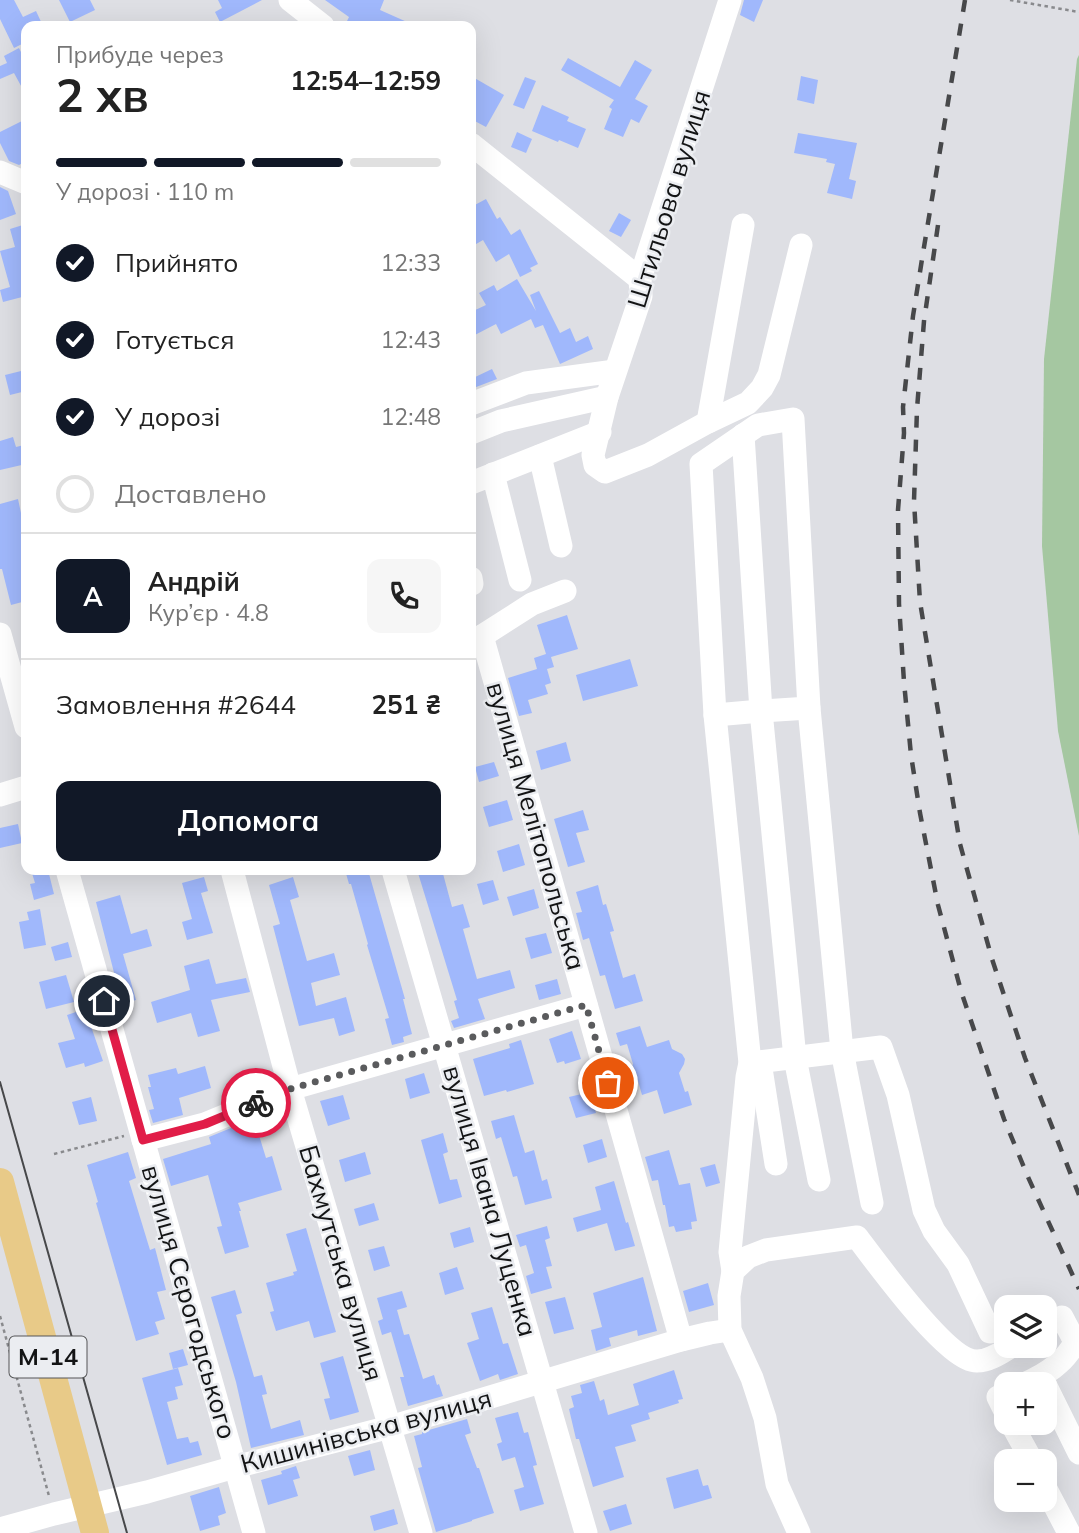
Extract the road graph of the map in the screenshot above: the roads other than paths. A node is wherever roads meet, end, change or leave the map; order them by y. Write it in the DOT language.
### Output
graph roads {
  1 [pos="290,0"];
  2 [pos="730,0"];
  3 [pos="317,21"];
  4 [pos="476,148"];
  5 [pos="0,172"];
  6 [pos="21,181"];
  7 [pos="743,225"];
  8 [pos="801,245"];
  9 [pos="640,279"];
  10 [pos="615,371"];
  11 [pos="607,397"];
  12 [pos="476,402"];
  13 [pos="708,422"];
  14 [pos="476,431"];
  15 [pos="600,432"];
  16 [pos="743,435"];
  17 [pos="540,456"];
  18 [pos="493,474"];
  19 [pos="476,480"];
  20 [pos="561,546"];
  21 [pos="520,580"];
  22 [pos="565,591"];
  23 [pos="0,634"];
  24 [pos="476,640"];
  25 [pos="809,708"];
  26 [pos="21,709"];
  27 [pos="761,711"];
  28 [pos="715,715"];
  29 [pos="21,788"];
  30 [pos="0,794"];
  31 [pos="67,875"];
  32 [pos="233,875"];
  33 [pos="394,875"];
  34 [pos="586,1005"];
  35 [pos="445,1045"];
  36 [pos="842,1051"];
  37 [pos="795,1058"];
  38 [pos="755,1063"];
  39 [pos="290,1089"];
  40 [pos="142,1136"];
  41 [pos="776,1164"];
  42 [pos="819,1180"];
  43 [pos="0,1182"];
  44 [pos="872,1203"];
  45 [pos="733,1270"];
  46 [pos="1057,1320"];
  47 [pos="730,1330"];
  48 [pos="990,1332"];
  49 [pos="681,1340"];
  50 [pos="994,1356"];
  51 [pos="1044,1372"];
  52 [pos="542,1382"];
  53 [pos="1057,1418"];
  54 [pos="390,1427"];
  55 [pos="1079,1452"];
  56 [pos="235,1467"];
  57 [pos="88,1505"];
  58 [pos="1057,1510"];
  59 [pos="0,1530"];
  60 [pos="95,1533"];
  61 [pos="254,1533"];
  62 [pos="421,1533"];
  63 [pos="586,1533"];
  64 [pos="799,1533"];
  65 [pos="1069,1533"];
  1 -- 3 [label="street"];
  2 -- 9 [label="street, Штильова вулиця"];
  4 -- 9 [label="street"];
  5 -- 6 [label="street"];
  7 -- 13 [label="street"];
  8 -- 13 [label="street"];
  9 -- 10 [label="street, Штильова вулиця"];
  10 -- 11 [label="street, Штильова вулиця"];
  10 -- 12 [label="street"];
  11 -- 14 [label="street"];
  11 -- 15 [label="street, Штильова вулиця"];
  13 -- 15 [label="street, Штильова вулиця"];
  15 -- 17 [label="street"];
  16 -- 25 [label="street"];
  16 -- 27 [label="street"];
  16 -- 28 [label="street"];
  17 -- 18 [label="street"];
  17 -- 20 [label="street"];
  18 -- 19 [label="street"];
  18 -- 21 [label="street"];
  22 -- 24 [label="street"];
  23 -- 26 [label="street"];
  24 -- 34 [label="street, вулиця Мелітопольська"];
  25 -- 27 [label="street"];
  25 -- 36 [label="street"];
  27 -- 28 [label="street"];
  27 -- 37 [label="street"];
  28 -- 38 [label="street"];
  29 -- 30 [label="street"];
  31 -- 40 [label="street, вулиця Сєрогодського"];
  32 -- 39 [label="street, Бахмутська вулиця"];
  33 -- 35 [label="street, вулиця Івана Луценка"];
  34 -- 35 [label="street"];
  34 -- 49 [label="street, вулиця Мелітопольська"];
  35 -- 39 [label="street"];
  35 -- 52 [label="street, вулиця Івана Луценка"];
  36 -- 37 [label="street"];
  36 -- 44 [label="street"];
  36 -- 48 [label="street"];
  37 -- 38 [label="street"];
  37 -- 42 [label="street"];
  38 -- 41 [label="street"];
  38 -- 45 [label="street"];
  39 -- 40 [label="street"];
  39 -- 54 [label="street, Бахмутська вулиця"];
  40 -- 56 [label="street, вулиця Сєрогодського"];
  43 -- 57 [label="main road, М-14"];
  45 -- 47 [label="street"];
  45 -- 50 [label="street"];
  46 -- 51 [label="street"];
  47 -- 49 [label="street, Кишинівська вулиця"];
  47 -- 64 [label="street"];
  49 -- 52 [label="street, Кишинівська вулиця"];
  52 -- 54 [label="street, Кишинівська вулиця"];
  52 -- 63 [label="street, вулиця Івана Луценка"];
  53 -- 55 [label="street"];
  54 -- 56 [label="street, Кишинівська вулиця"];
  54 -- 62 [label="street, Бахмутська вулиця"];
  56 -- 57 [label="street, Кишинівська вулиця"];
  56 -- 61 [label="street, вулиця Сєрогодського"];
  57 -- 59 [label="street, Кишинівська вулиця"];
  57 -- 60 [label="main road, М-14"];
  58 -- 65 [label="street"];
}
